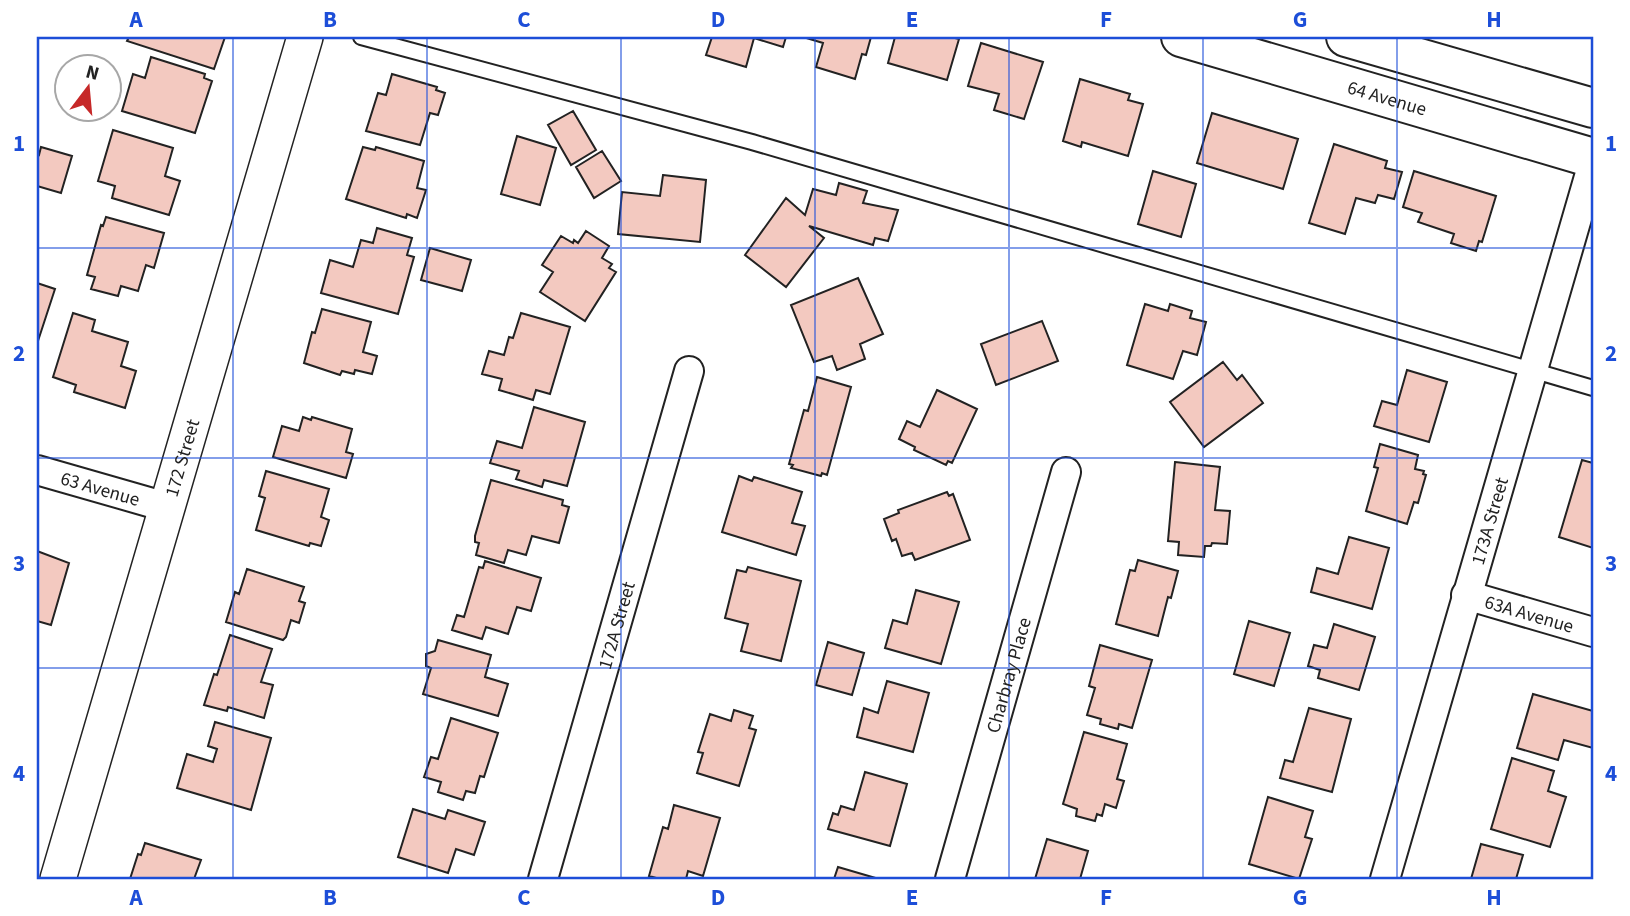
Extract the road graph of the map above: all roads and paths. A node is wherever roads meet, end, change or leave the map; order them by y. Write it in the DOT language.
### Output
graph roads {
  1 [pos="305,37"];
  2 [pos="361,37"];
  3 [pos="1181,37"];
  4 [pos="1346,37"];
  5 [pos="1593,108"];
  6 [pos="1593,161"];
  7 [pos="1532,370"];
  8 [pos="689,371"];
  9 [pos="1593,388"];
  10 [pos="37,470"];
  11 [pos="1066,472"];
  12 [pos="166,507"];
  13 [pos="1466,595"];
  14 [pos="1593,632"];
  15 [pos="58,879"];
  16 [pos="543,879"];
  17 [pos="950,879"];
  18 [pos="1385,879"];
  1 -- 12 [label="street, 172 Street"];
  2 -- 7 [label="lane"];
  3 -- 6 [label="main road, 64 Avenue"];
  4 -- 5 [label="main road"];
  6 -- 7 [label="street, 173A Street"];
  7 -- 9 [label="lane"];
  7 -- 13 [label="street, 173A Street"];
  8 -- 16 [label="street, 172A Street"];
  10 -- 12 [label="street, 63 Avenue"];
  11 -- 17 [label="street, Charbray Place"];
  12 -- 15 [label="street, 172 Street"];
  13 -- 14 [label="street, 63A Avenue"];
  13 -- 18 [label="street, 173A Street"];
}
